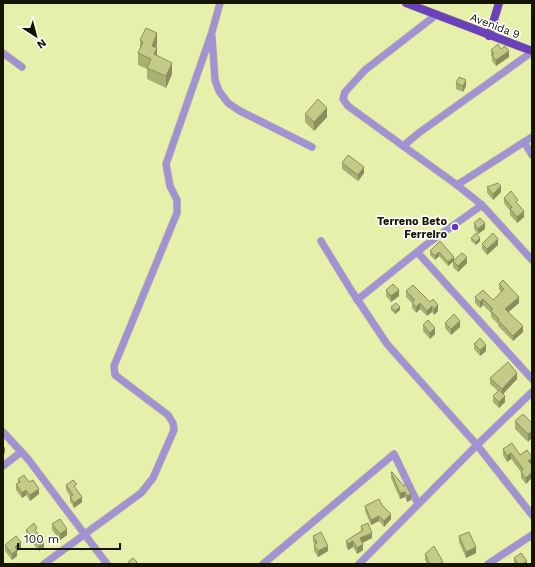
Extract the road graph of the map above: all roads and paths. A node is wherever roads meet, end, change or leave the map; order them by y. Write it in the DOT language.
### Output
graph roads {
  1 [pos="220,3"];
  2 [pos="406,3"];
  3 [pos="499,3"];
  4 [pos="436,15"];
  5 [pos="212,32"];
  6 [pos="489,36"];
  7 [pos="532,52"];
  8 [pos="3,53"];
  9 [pos="22,67"];
  10 [pos="532,137"];
  11 [pos="524,142"];
  12 [pos="404,146"];
  13 [pos="312,147"];
  14 [pos="532,155"];
  15 [pos="457,185"];
  16 [pos="482,205"];
  17 [pos="321,241"];
  18 [pos="418,253"];
  19 [pos="532,260"];
  20 [pos="357,300"];
  21 [pos="532,379"];
  22 [pos="532,392"];
  23 [pos="3,432"];
  24 [pos="477,445"];
  25 [pos="22,452"];
  26 [pos="3,466"];
  27 [pos="418,504"];
  28 [pos="532,515"];
  29 [pos="85,534"];
  30 [pos="532,535"];
  31 [pos="44,564"];
  32 [pos="107,564"];
  33 [pos="264,564"];
  34 [pos="359,564"];
  35 [pos="488,564"];
  1 -- 5 [label="street"];
  2 -- 4 [label="main road, Avenida 9"];
  3 -- 6 [label="main road"];
  4 -- 6 [label="main road, Avenida 9"];
  4 -- 12 [label="street"];
  5 -- 13 [label="street"];
  5 -- 29 [label="street"];
  6 -- 7 [label="main road, Avenida 9"];
  7 -- 12 [label="street"];
  8 -- 9 [label="street"];
  10 -- 11 [label="street"];
  11 -- 14 [label="street"];
  11 -- 15 [label="street"];
  12 -- 15 [label="street"];
  15 -- 16 [label="street"];
  16 -- 18 [label="street"];
  16 -- 19 [label="street"];
  17 -- 20 [label="street"];
  18 -- 20 [label="street"];
  18 -- 21 [label="street"];
  20 -- 24 [label="street"];
  22 -- 24 [label="street"];
  23 -- 25 [label="street"];
  24 -- 27 [label="street"];
  24 -- 28 [label="street"];
  25 -- 26 [label="street"];
  25 -- 29 [label="street"];
  27 -- 33 [label="street"];
  27 -- 34 [label="street"];
  29 -- 31 [label="street"];
  29 -- 32 [label="street"];
  30 -- 35 [label="street"];
}
